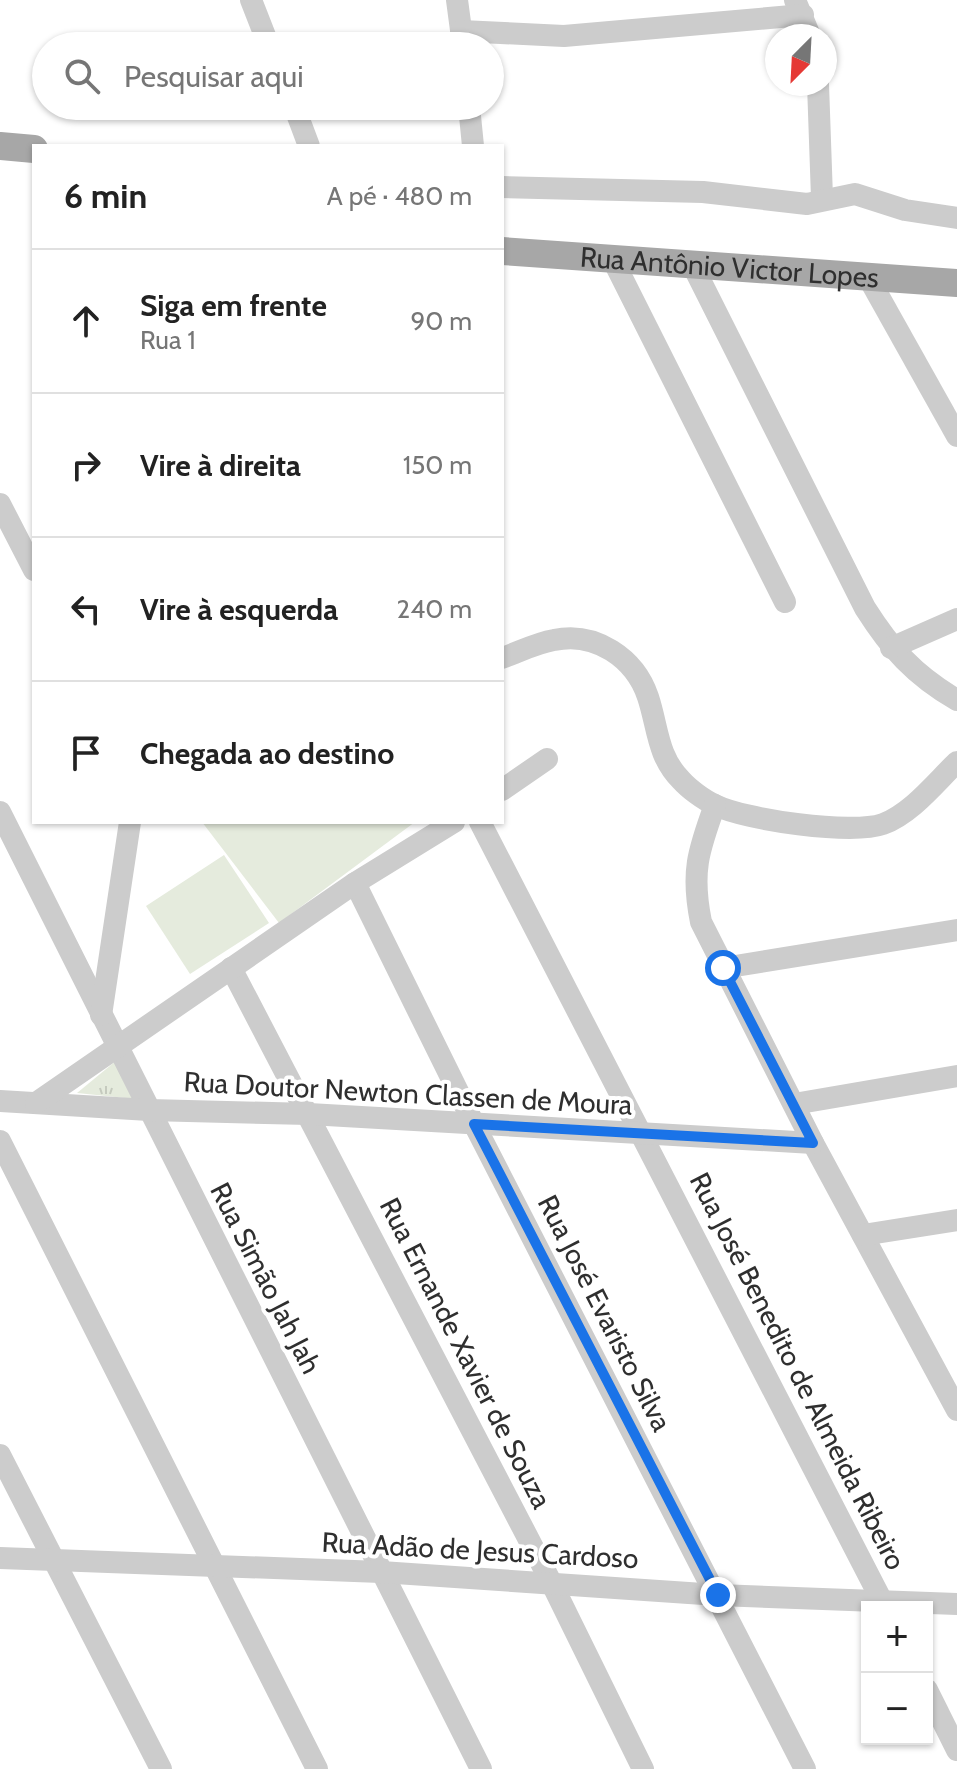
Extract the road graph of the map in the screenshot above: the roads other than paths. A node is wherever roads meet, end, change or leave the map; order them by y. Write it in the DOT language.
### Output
graph roads {
  1 [pos="251,0"];
  2 [pos="457,0"];
  3 [pos="803,17"];
  4 [pos="264,32"];
  5 [pos="461,32"];
  6 [pos="504,37"];
  7 [pos="818,96"];
  8 [pos="299,120"];
  9 [pos="470,120"];
  10 [pos="308,144"];
  11 [pos="473,144"];
  12 [pos="0,146"];
  13 [pos="32,149"];
  14 [pos="504,187"];
  15 [pos="822,198"];
  16 [pos="957,218"];
  17 [pos="504,251"];
  18 [pos="612,258"];
  19 [pos="693,266"];
  20 [pos="868,277"];
  21 [pos="957,283"];
  22 [pos="957,436"];
  23 [pos="0,504"];
  24 [pos="32,566"];
  25 [pos="785,602"];
  26 [pos="957,619"];
  27 [pos="891,648"];
  28 [pos="504,657"];
  29 [pos="957,700"];
  30 [pos="547,759"];
  31 [pos="957,762"];
  32 [pos="504,789"];
  33 [pos="715,805"];
  34 [pos="0,812"];
  35 [pos="130,824"];
  36 [pos="451,824"];
  37 [pos="481,824"];
  38 [pos="355,883"];
  39 [pos="957,930"];
  40 [pos="231,968"];
  41 [pos="723,968"];
  42 [pos="101,1015"];
  43 [pos="117,1046"];
  44 [pos="957,1076"];
  45 [pos="0,1101"];
  46 [pos="36,1103"];
  47 [pos="794,1104"];
  48 [pos="149,1110"];
  49 [pos="309,1114"];
  50 [pos="474,1124"];
  51 [pos="641,1134"];
  52 [pos="0,1141"];
  53 [pos="813,1143"];
  54 [pos="957,1220"];
  55 [pos="863,1235"];
  56 [pos="946,1369"];
  57 [pos="957,1410"];
  58 [pos="0,1455"];
  59 [pos="0,1558"];
  60 [pos="54,1561"];
  61 [pos="216,1566"];
  62 [pos="381,1572"];
  63 [pos="552,1584"];
  64 [pos="718,1595"];
  65 [pos="882,1601"];
  66 [pos="861,1602"];
  67 [pos="933,1604"];
  68 [pos="957,1604"];
  69 [pos="933,1702"];
  70 [pos="957,1750"];
  71 [pos="161,1769"];
  72 [pos="317,1769"];
  73 [pos="481,1769"];
  74 [pos="643,1769"];
  75 [pos="805,1769"];
  1 -- 4 [label="street"];
  2 -- 5 [label="street"];
  3 -- 6 [label="street"];
  7 -- 15 [label="street"];
  8 -- 10 [label="street"];
  9 -- 11 [label="street"];
  12 -- 13 [label="main road"];
  14 -- 15 [label="street"];
  15 -- 16 [label="street"];
  17 -- 18 [label="main road, Rua Antônio Victor Lopes"];
  18 -- 19 [label="main road, Rua Antônio Victor Lopes"];
  18 -- 25 [label="street"];
  19 -- 20 [label="main road, Rua Antônio Victor Lopes"];
  19 -- 27 [label="street"];
  20 -- 21 [label="main road, Rua Antônio Victor Lopes"];
  20 -- 22 [label="street"];
  23 -- 24 [label="street"];
  26 -- 27 [label="street"];
  27 -- 29 [label="street"];
  28 -- 33 [label="street"];
  30 -- 32 [label="street"];
  31 -- 33 [label="street"];
  33 -- 41 [label="street"];
  34 -- 42 [label="street, Rua Simão Jah Jah"];
  35 -- 42 [label="street"];
  36 -- 38 [label="street"];
  37 -- 51 [label="street, Rua José Benedito de Almeida Ribeiro"];
  38 -- 40 [label="street"];
  38 -- 50 [label="street, Rua José Evaristo Silva"];
  39 -- 41 [label="street"];
  40 -- 43 [label="street"];
  40 -- 49 [label="street, Rua Ernande Xavier de Souza"];
  41 -- 47 [label="street"];
  42 -- 43 [label="street, Rua Simão Jah Jah"];
  43 -- 46 [label="street"];
  43 -- 48 [label="street, Rua Simão Jah Jah"];
  44 -- 47 [label="street"];
  45 -- 46 [label="street, Rua Doutor Newton Classen de Moura"];
  46 -- 48 [label="street, Rua Doutor Newton Classen de Moura"];
  47 -- 53 [label="street"];
  48 -- 49 [label="street, Rua Doutor Newton Classen de Moura"];
  48 -- 62 [label="street, Rua Simão Jah Jah"];
  49 -- 50 [label="street, Rua Doutor Newton Classen de Moura"];
  49 -- 63 [label="street, Rua Ernande Xavier de Souza"];
  50 -- 51 [label="street, Rua Doutor Newton Classen de Moura"];
  50 -- 64 [label="street, Rua José Evaristo Silva"];
  51 -- 53 [label="street, Rua Doutor Newton Classen de Moura"];
  51 -- 65 [label="street, Rua José Benedito de Almeida Ribeiro"];
  52 -- 61 [label="street"];
  53 -- 55 [label="street"];
  54 -- 55 [label="street"];
  55 -- 56 [label="street"];
  56 -- 57 [label="street"];
  58 -- 60 [label="street"];
  59 -- 60 [label="street, Rua Adão de Jesus Cardoso"];
  60 -- 61 [label="street, Rua Adão de Jesus Cardoso"];
  60 -- 71 [label="street"];
  61 -- 62 [label="street, Rua Adão de Jesus Cardoso"];
  61 -- 72 [label="street"];
  62 -- 63 [label="street, Rua Adão de Jesus Cardoso"];
  62 -- 73 [label="street, Rua Simão Jah Jah"];
  63 -- 64 [label="street, Rua Adão de Jesus Cardoso"];
  63 -- 74 [label="street, Rua Ernande Xavier de Souza"];
  64 -- 66 [label="street, Rua Adão de Jesus Cardoso"];
  64 -- 75 [label="street, Rua José Evaristo Silva"];
  67 -- 68 [label="street, Rua Adão de Jesus Cardoso"];
  69 -- 70 [label="street"];
}
